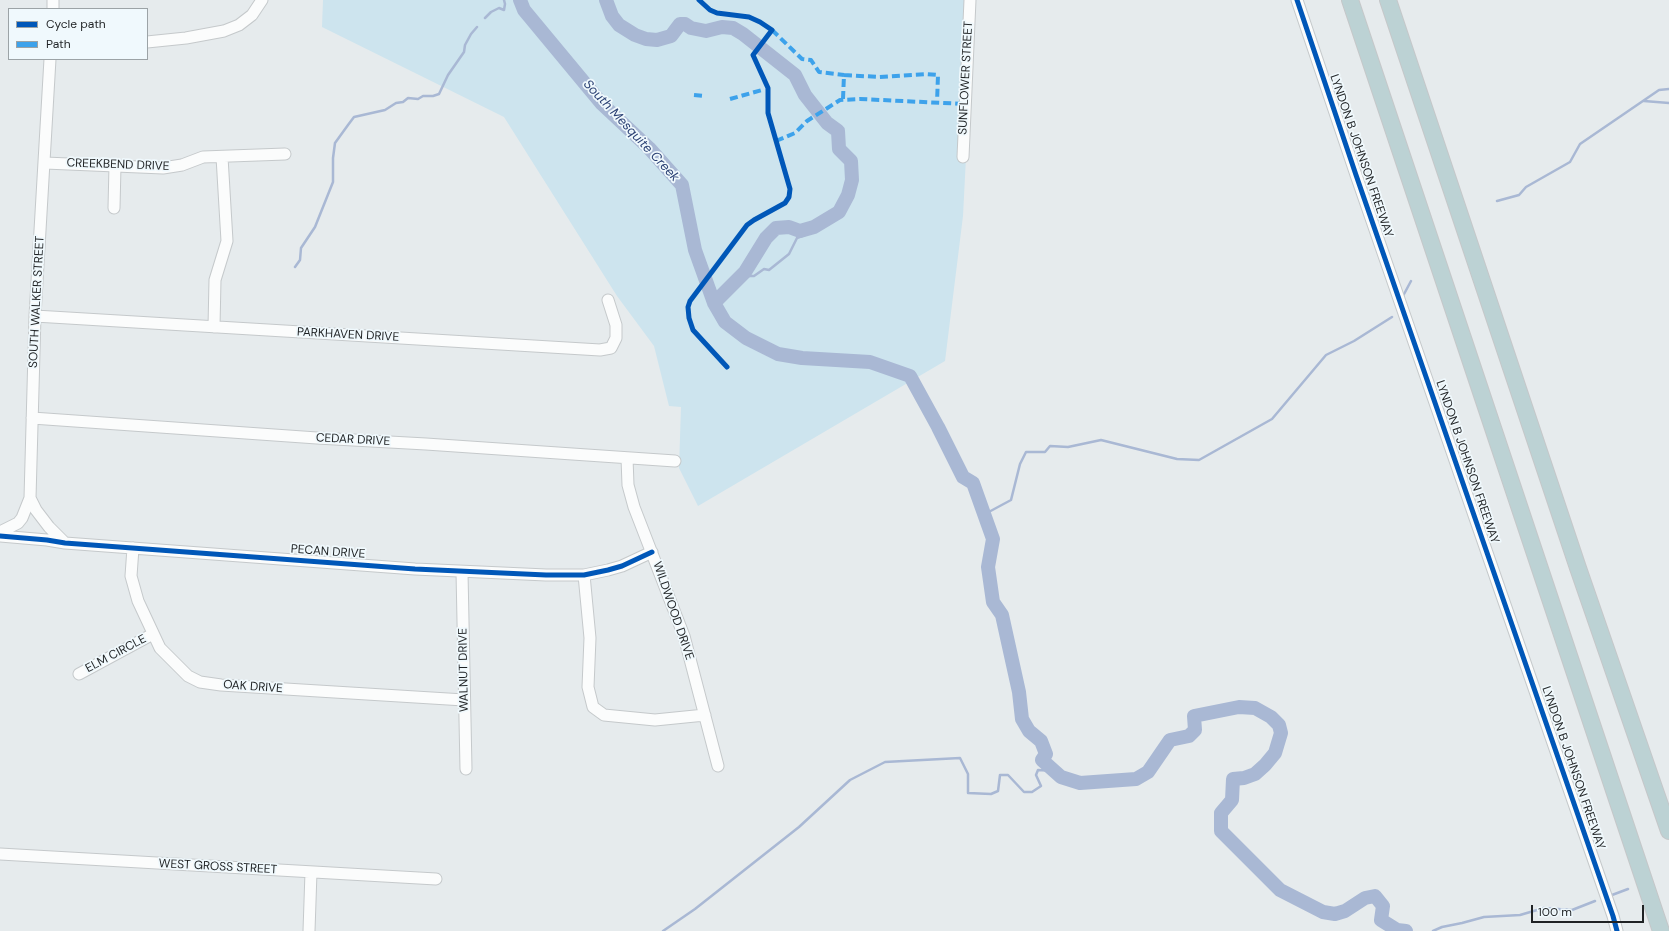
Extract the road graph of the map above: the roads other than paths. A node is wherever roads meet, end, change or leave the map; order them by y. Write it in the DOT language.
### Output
graph roads {
  1 [pos="262,0"];
  2 [pos="970,0"];
  3 [pos="1297,0"];
  4 [pos="1350,0"];
  5 [pos="1388,0"];
  6 [pos="148,42"];
  7 [pos="50,60"];
  8 [pos="285,154"];
  9 [pos="222,157"];
  10 [pos="963,157"];
  11 [pos="45,163"];
  12 [pos="115,166"];
  13 [pos="114,208"];
  14 [pos="608,300"];
  15 [pos="35,316"];
  16 [pos="214,327"];
  17 [pos="32,418"];
  18 [pos="627,458"];
  19 [pos="675,461"];
  20 [pos="30,498"];
  21 [pos="0,532"];
  22 [pos="0,536"];
  23 [pos="65,543"];
  24 [pos="133,548"];
  25 [pos="652,552"];
  26 [pos="462,572"];
  27 [pos="584,575"];
  28 [pos="153,634"];
  29 [pos="79,674"];
  30 [pos="464,700"];
  31 [pos="705,715"];
  32 [pos="718,766"];
  33 [pos="466,769"];
  34 [pos="1669,831"];
  35 [pos="0,854"];
  36 [pos="311,872"];
  37 [pos="436,879"];
  38 [pos="309,931"];
  39 [pos="1617,931"];
  40 [pos="1660,931"];
  1 -- 6 [label="street"];
  2 -- 10 [label="street, SUNFLOWER STREET"];
  3 -- 39 [label="street, LYNDON B JOHNSON FREEWAY"];
  4 -- 40 [label="highway"];
  5 -- 34 [label="highway"];
  7 -- 11 [label="street, SOUTH WALKER STREET"];
  8 -- 9 [label="street, CREEKBEND DRIVE"];
  9 -- 12 [label="street, CREEKBEND DRIVE"];
  9 -- 16 [label="street"];
  11 -- 12 [label="street, CREEKBEND DRIVE"];
  11 -- 15 [label="street, SOUTH WALKER STREET"];
  12 -- 13 [label="street"];
  14 -- 16 [label="street, PARKHAVEN DRIVE"];
  15 -- 16 [label="street, PARKHAVEN DRIVE"];
  15 -- 17 [label="street, SOUTH WALKER STREET"];
  17 -- 18 [label="street, CEDAR DRIVE"];
  17 -- 20 [label="street, SOUTH WALKER STREET"];
  18 -- 19 [label="street, CEDAR DRIVE"];
  18 -- 25 [label="street, WILDWOOD DRIVE"];
  20 -- 21 [label="street, SOUTH WALKER STREET"];
  20 -- 23 [label="street"];
  22 -- 23 [label="street, PECAN DRIVE"];
  23 -- 24 [label="street, PECAN DRIVE"];
  24 -- 26 [label="street, PECAN DRIVE"];
  24 -- 28 [label="street, OAK DRIVE"];
  25 -- 27 [label="street, PECAN DRIVE"];
  25 -- 31 [label="street, WILDWOOD DRIVE"];
  26 -- 27 [label="street, PECAN DRIVE"];
  26 -- 30 [label="street, WALNUT DRIVE"];
  27 -- 31 [label="street"];
  28 -- 29 [label="street, ELM CIRCLE"];
  28 -- 30 [label="street, OAK DRIVE"];
  30 -- 33 [label="street, WALNUT DRIVE"];
  31 -- 32 [label="street, WILDWOOD DRIVE"];
  35 -- 36 [label="street, WEST GROSS STREET"];
  36 -- 37 [label="street, WEST GROSS STREET"];
  36 -- 38 [label="street"];
}
